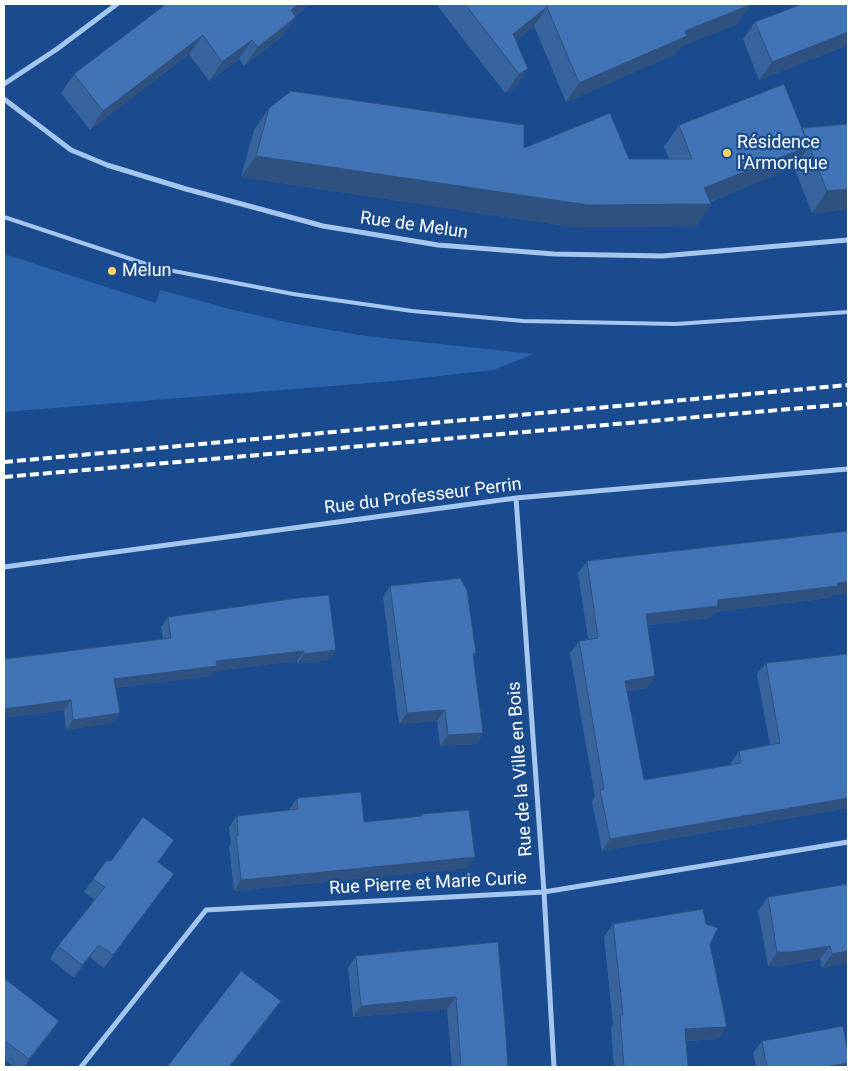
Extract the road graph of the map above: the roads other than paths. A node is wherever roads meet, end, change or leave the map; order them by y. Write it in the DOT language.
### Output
graph roads {
  1 [pos="117,4"];
  2 [pos="4,84"];
  3 [pos="4,99"];
  4 [pos="4,217"];
  5 [pos="848,240"];
  6 [pos="848,312"];
  7 [pos="848,469"];
  8 [pos="516,498"];
  9 [pos="4,567"];
  10 [pos="848,842"];
  11 [pos="544,892"];
  12 [pos="81,1067"];
  13 [pos="554,1067"];
  1 -- 2 [label="street"];
  3 -- 5 [label="street, Rue de Melun"];
  4 -- 6 [label="lane"];
  7 -- 8 [label="street, Rue du Professeur Perrin"];
  8 -- 9 [label="street, Rue du Professeur Perrin"];
  8 -- 11 [label="street, Rue de la Ville en Bois"];
  10 -- 11 [label="street, Rue Pierre et Marie Curie"];
  11 -- 12 [label="street, Rue Pierre et Marie Curie"];
  11 -- 13 [label="street, Rue de la Ville en Bois"];
}
